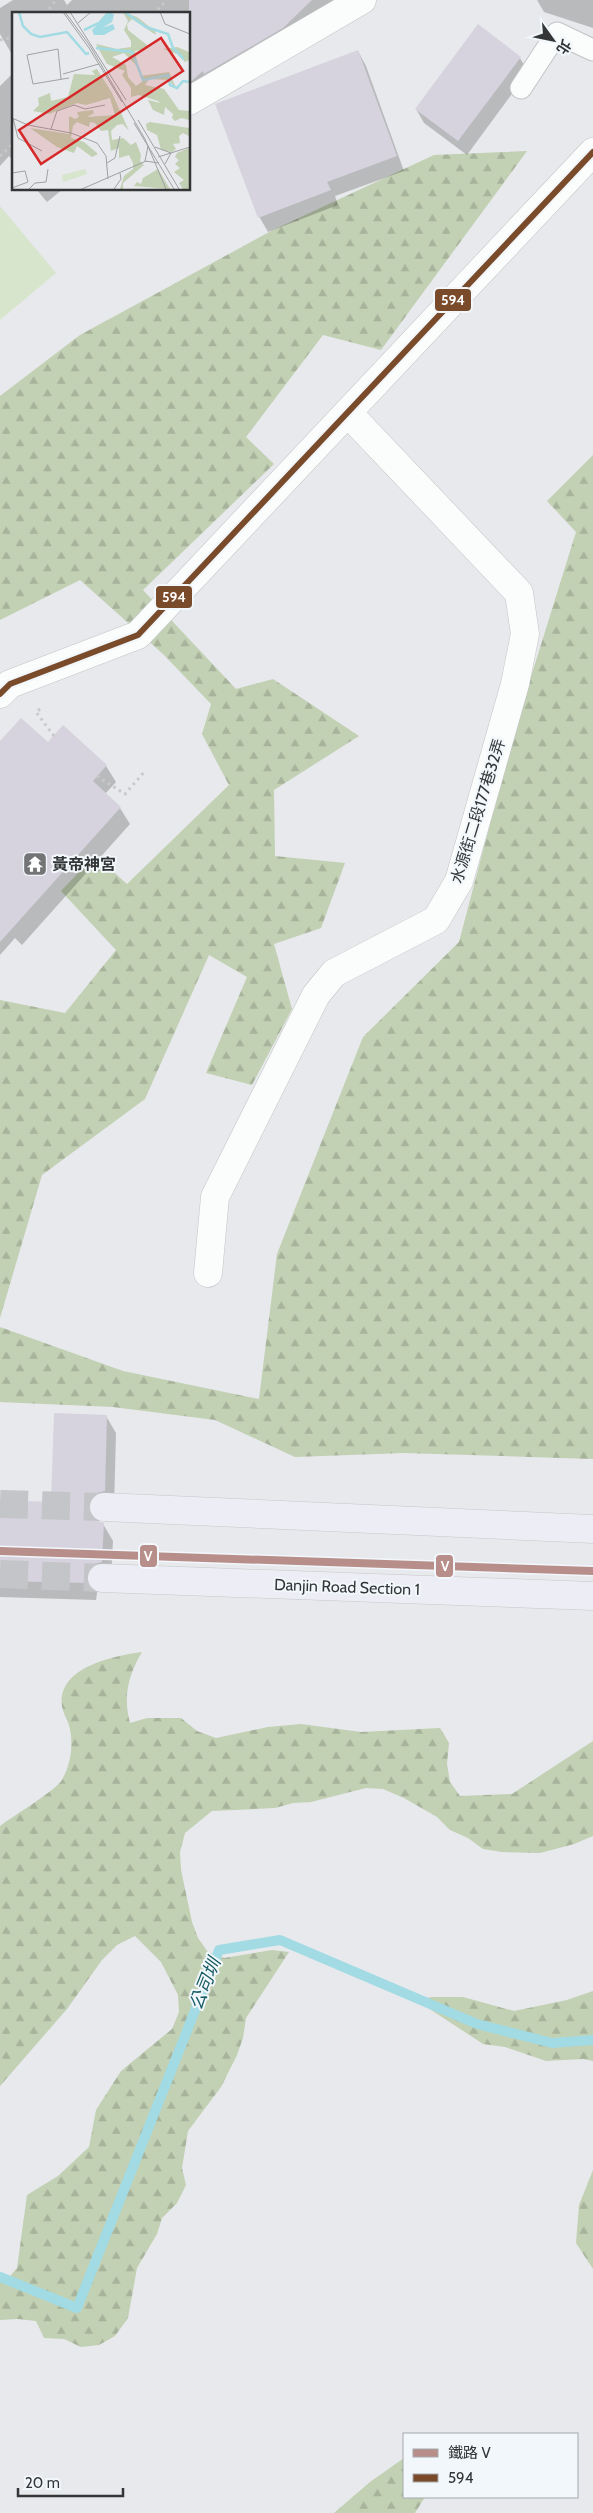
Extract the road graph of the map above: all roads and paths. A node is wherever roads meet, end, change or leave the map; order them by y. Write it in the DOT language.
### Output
graph roads {
  1 [pos="56,0"];
  2 [pos="167,0"];
  3 [pos="362,0"];
  4 [pos="47,12"];
  5 [pos="155,12"];
  6 [pos="593,50"];
  7 [pos="522,88"];
  8 [pos="190,100"];
  9 [pos="12,145"];
  10 [pos="593,152"];
  11 [pos="0,156"];
  12 [pos="348,413"];
  13 [pos="0,694"];
  14 [pos="42,706"];
  15 [pos="54,736"];
  16 [pos="145,771"];
  17 [pos="97,776"];
  18 [pos="208,1274"];
  19 [pos="104,1507"];
  20 [pos="593,1529"];
  21 [pos="102,1578"];
  22 [pos="593,1596"];
  1 -- 4 [label="path"];
  2 -- 5 [label="path"];
  3 -- 8 [label="street"];
  6 -- 7 [label="lane"];
  9 -- 11 [label="path"];
  10 -- 12 [label="street"];
  12 -- 13 [label="street"];
  12 -- 18 [label="street, 水源街二段177巷32弄"];
  14 -- 15 [label="path"];
  16 -- 17 [label="path"];
  19 -- 20 [label="main road"];
  21 -- 22 [label="main road, Danjin Road Section 1"];
}
